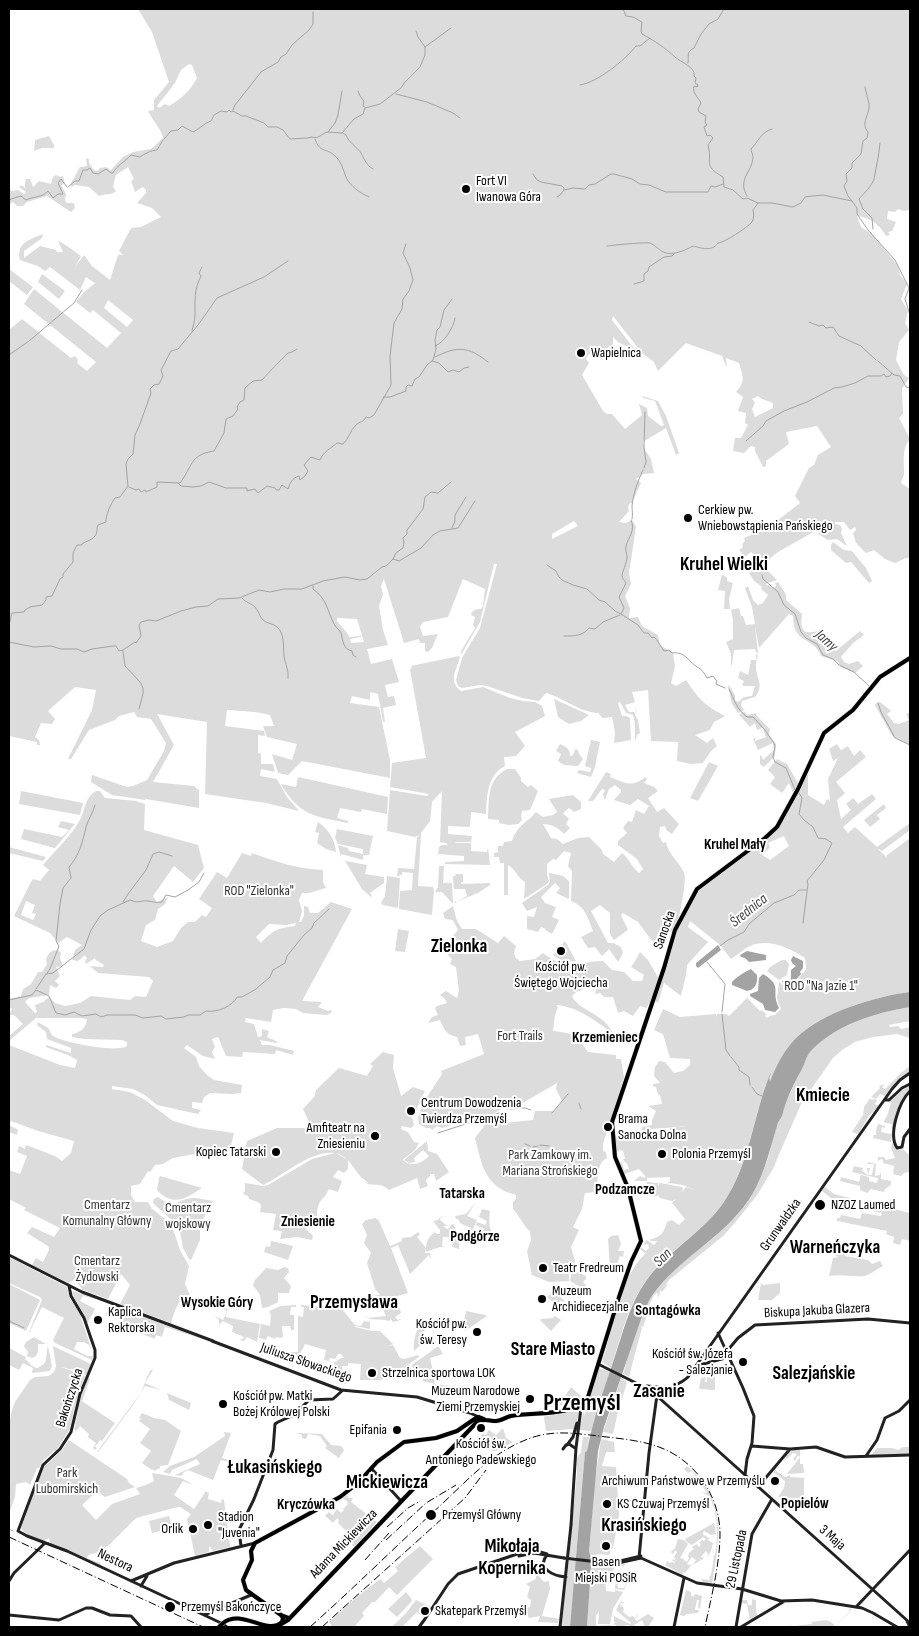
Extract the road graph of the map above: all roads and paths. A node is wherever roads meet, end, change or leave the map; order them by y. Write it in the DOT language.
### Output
graph roads {
  1 [pos="910,658"];
  2 [pos="902,669"];
  3 [pos="893,670"];
  4 [pos="910,1073"];
  5 [pos="910,1084"];
  6 [pos="910,1091"];
  7 [pos="885,1100"];
  8 [pos="910,1129"];
  9 [pos="9,1255"];
  10 [pos="71,1287"];
  11 [pos="910,1323"];
  12 [pos="718,1333"];
  13 [pos="724,1344"];
  14 [pos="732,1346"];
  15 [pos="727,1351"];
  16 [pos="729,1357"];
  17 [pos="600,1366"];
  18 [pos="696,1366"];
  19 [pos="638,1383"];
  20 [pos="647,1386"];
  21 [pos="668,1388"];
  22 [pos="343,1390"];
  23 [pos="657,1396"];
  24 [pos="910,1400"];
  25 [pos="663,1401"];
  26 [pos="656,1404"];
  27 [pos="581,1405"];
  28 [pos="547,1413"];
  29 [pos="480,1418"];
  30 [pos="580,1418"];
  31 [pos="579,1426"];
  32 [pos="464,1427"];
  33 [pos="467,1433"];
  34 [pos="567,1445"];
  35 [pos="752,1446"];
  36 [pos="576,1448"];
  37 [pos="790,1449"];
  38 [pos="563,1450"];
  39 [pos="910,1455"];
  40 [pos="865,1457"];
  41 [pos="371,1468"];
  42 [pos="745,1475"];
  43 [pos="758,1487"];
  44 [pos="772,1499"];
  45 [pos="402,1501"];
  46 [pos="18,1529"];
  47 [pos="45,1543"];
  48 [pos="254,1543"];
  49 [pos="243,1546"];
  50 [pos="248,1549"];
  51 [pos="910,1550"];
  52 [pos="547,1554"];
  53 [pos="252,1556"];
  54 [pos="638,1557"];
  55 [pos="630,1560"];
  56 [pos="607,1563"];
  57 [pos="636,1565"];
  58 [pos="149,1573"];
  59 [pos="565,1576"];
  60 [pos="138,1578"];
  61 [pos="686,1579"];
  62 [pos="9,1581"];
  63 [pos="131,1581"];
  64 [pos="140,1585"];
  65 [pos="742,1589"];
  66 [pos="246,1590"];
  67 [pos="873,1590"];
  68 [pos="251,1595"];
  69 [pos="245,1598"];
  70 [pos="778,1602"];
  71 [pos="856,1608"];
  72 [pos="214,1612"];
  73 [pos="9,1615"];
  74 [pos="204,1615"];
  75 [pos="281,1615"];
  76 [pos="903,1617"];
  77 [pos="288,1618"];
  78 [pos="212,1619"];
  79 [pos="910,1622"];
  80 [pos="278,1626"];
  81 [pos="736,1626"];
  82 [pos="140,1627"];
  83 [pos="219,1627"];
  84 [pos="227,1627"];
  85 [pos="273,1627"];
  86 [pos="419,1627"];
  87 [pos="560,1627"];
  88 [pos="674,1627"];
  89 [pos="741,1627"];
  90 [pos="897,1627"];
  91 [pos="910,1627"];
  1 -- 3 [label="main road, Sanocka"];
  2 -- 3 [label="main road"];
  3 -- 17 [label="main road, Sanocka"];
  4 -- 7 [label="street, Grunwaldzka"];
  5 -- 7 [label="street"];
  6 -- 8 [label="street"];
  7 -- 12 [label="street, Grunwaldzka"];
  9 -- 10 [label="street, Juliusza Słowackiego"];
  10 -- 22 [label="street, Juliusza Słowackiego"];
  10 -- 46 [label="street, Bakończycka"];
  11 -- 14 [label="street, Biskupa Jakuba Glazera"];
  12 -- 13 [label="street"];
  12 -- 18 [label="street, Grunwaldzka"];
  13 -- 14 [label="street"];
  13 -- 15 [label="street"];
  14 -- 15 [label="street, Biskupa Jakuba Glazera"];
  14 -- 16 [label="street, Biskupa Jakuba Glazera"];
  15 -- 16 [label="street"];
  16 -- 18 [label="street"];
  16 -- 35 [label="street"];
  17 -- 19 [label="street"];
  17 -- 27 [label="main road"];
  17 -- 27 [label="main road"];
  18 -- 21 [label="street, Grunwaldzka"];
  19 -- 20 [label="street"];
  19 -- 23 [label="street"];
  20 -- 21 [label="street"];
  20 -- 23 [label="street"];
  21 -- 23 [label="street, Grunwaldzka"];
  22 -- 29 [label="street, Juliusza Słowackiego"];
  22 -- 49 [label="street"];
  23 -- 25 [label="street, 3 Maja"];
  23 -- 26 [label="street"];
  24 -- 40 [label="street"];
  25 -- 26 [label="street"];
  25 -- 42 [label="street, 3 Maja"];
  26 -- 54 [label="street"];
  27 -- 28 [label="main road"];
  27 -- 28 [label="main road"];
  27 -- 30 [label="street"];
  27 -- 31 [label="street"];
  28 -- 29 [label="main road"];
  29 -- 32 [label="main road"];
  29 -- 33 [label="main road, Adama Mickiewicza"];
  30 -- 31 [label="street"];
  30 -- 34 [label="street"];
  31 -- 36 [label="street"];
  32 -- 33 [label="main road"];
  32 -- 41 [label="main road"];
  33 -- 45 [label="main road, Adama Mickiewicza"];
  34 -- 36 [label="street"];
  34 -- 38 [label="street"];
  35 -- 37 [label="street"];
  35 -- 42 [label="street"];
  36 -- 59 [label="street"];
  37 -- 40 [label="street"];
  37 -- 43 [label="street"];
  39 -- 40 [label="street"];
  41 -- 45 [label="street"];
  41 -- 48 [label="main road"];
  42 -- 43 [label="street, 3 Maja"];
  43 -- 44 [label="street, 3 Maja"];
  44 -- 65 [label="street, 29 Listopada"];
  44 -- 67 [label="street, 3 Maja"];
  45 -- 77 [label="main road, Adama Mickiewicza"];
  46 -- 47 [label="street, Nestora"];
  47 -- 62 [label="street"];
  47 -- 63 [label="street, Nestora"];
  48 -- 49 [label="street"];
  48 -- 50 [label="street"];
  48 -- 53 [label="main road"];
  49 -- 50 [label="street"];
  49 -- 58 [label="street"];
  50 -- 53 [label="street"];
  51 -- 67 [label="street"];
  52 -- 56 [label="street, bridge"];
  52 -- 59 [label="street"];
  52 -- 86 [label="street"];
  53 -- 66 [label="main road"];
  54 -- 55 [label="street"];
  54 -- 56 [label="street"];
  54 -- 61 [label="street"];
  55 -- 56 [label="street"];
  55 -- 57 [label="street"];
  58 -- 60 [label="street"];
  58 -- 64 [label="street"];
  59 -- 87 [label="street"];
  60 -- 63 [label="street"];
  60 -- 64 [label="street"];
  61 -- 65 [label="street"];
  61 -- 88 [label="street"];
  63 -- 64 [label="street, Nestora"];
  64 -- 74 [label="street, Nestora"];
  65 -- 70 [label="street"];
  65 -- 81 [label="street, 29 Listopada"];
  66 -- 68 [label="main road"];
  66 -- 69 [label="street"];
  67 -- 71 [label="street"];
  67 -- 76 [label="street, 3 Maja"];
  68 -- 69 [label="street"];
  68 -- 75 [label="main road"];
  69 -- 72 [label="street"];
  70 -- 71 [label="street"];
  70 -- 89 [label="street"];
  71 -- 90 [label="street"];
  72 -- 74 [label="street"];
  72 -- 78 [label="street"];
  73 -- 82 [label="street"];
  74 -- 78 [label="street, Nestora"];
  75 -- 77 [label="main road"];
  75 -- 80 [label="main road"];
  76 -- 79 [label="street, 3 Maja"];
  76 -- 91 [label="street, 3 Maja"];
  77 -- 80 [label="main road, Adama Mickiewicza"];
  78 -- 84 [label="street, Nestora"];
  80 -- 85 [label="main road"];
  83 -- 85 [label="main road, bridge"];
}
